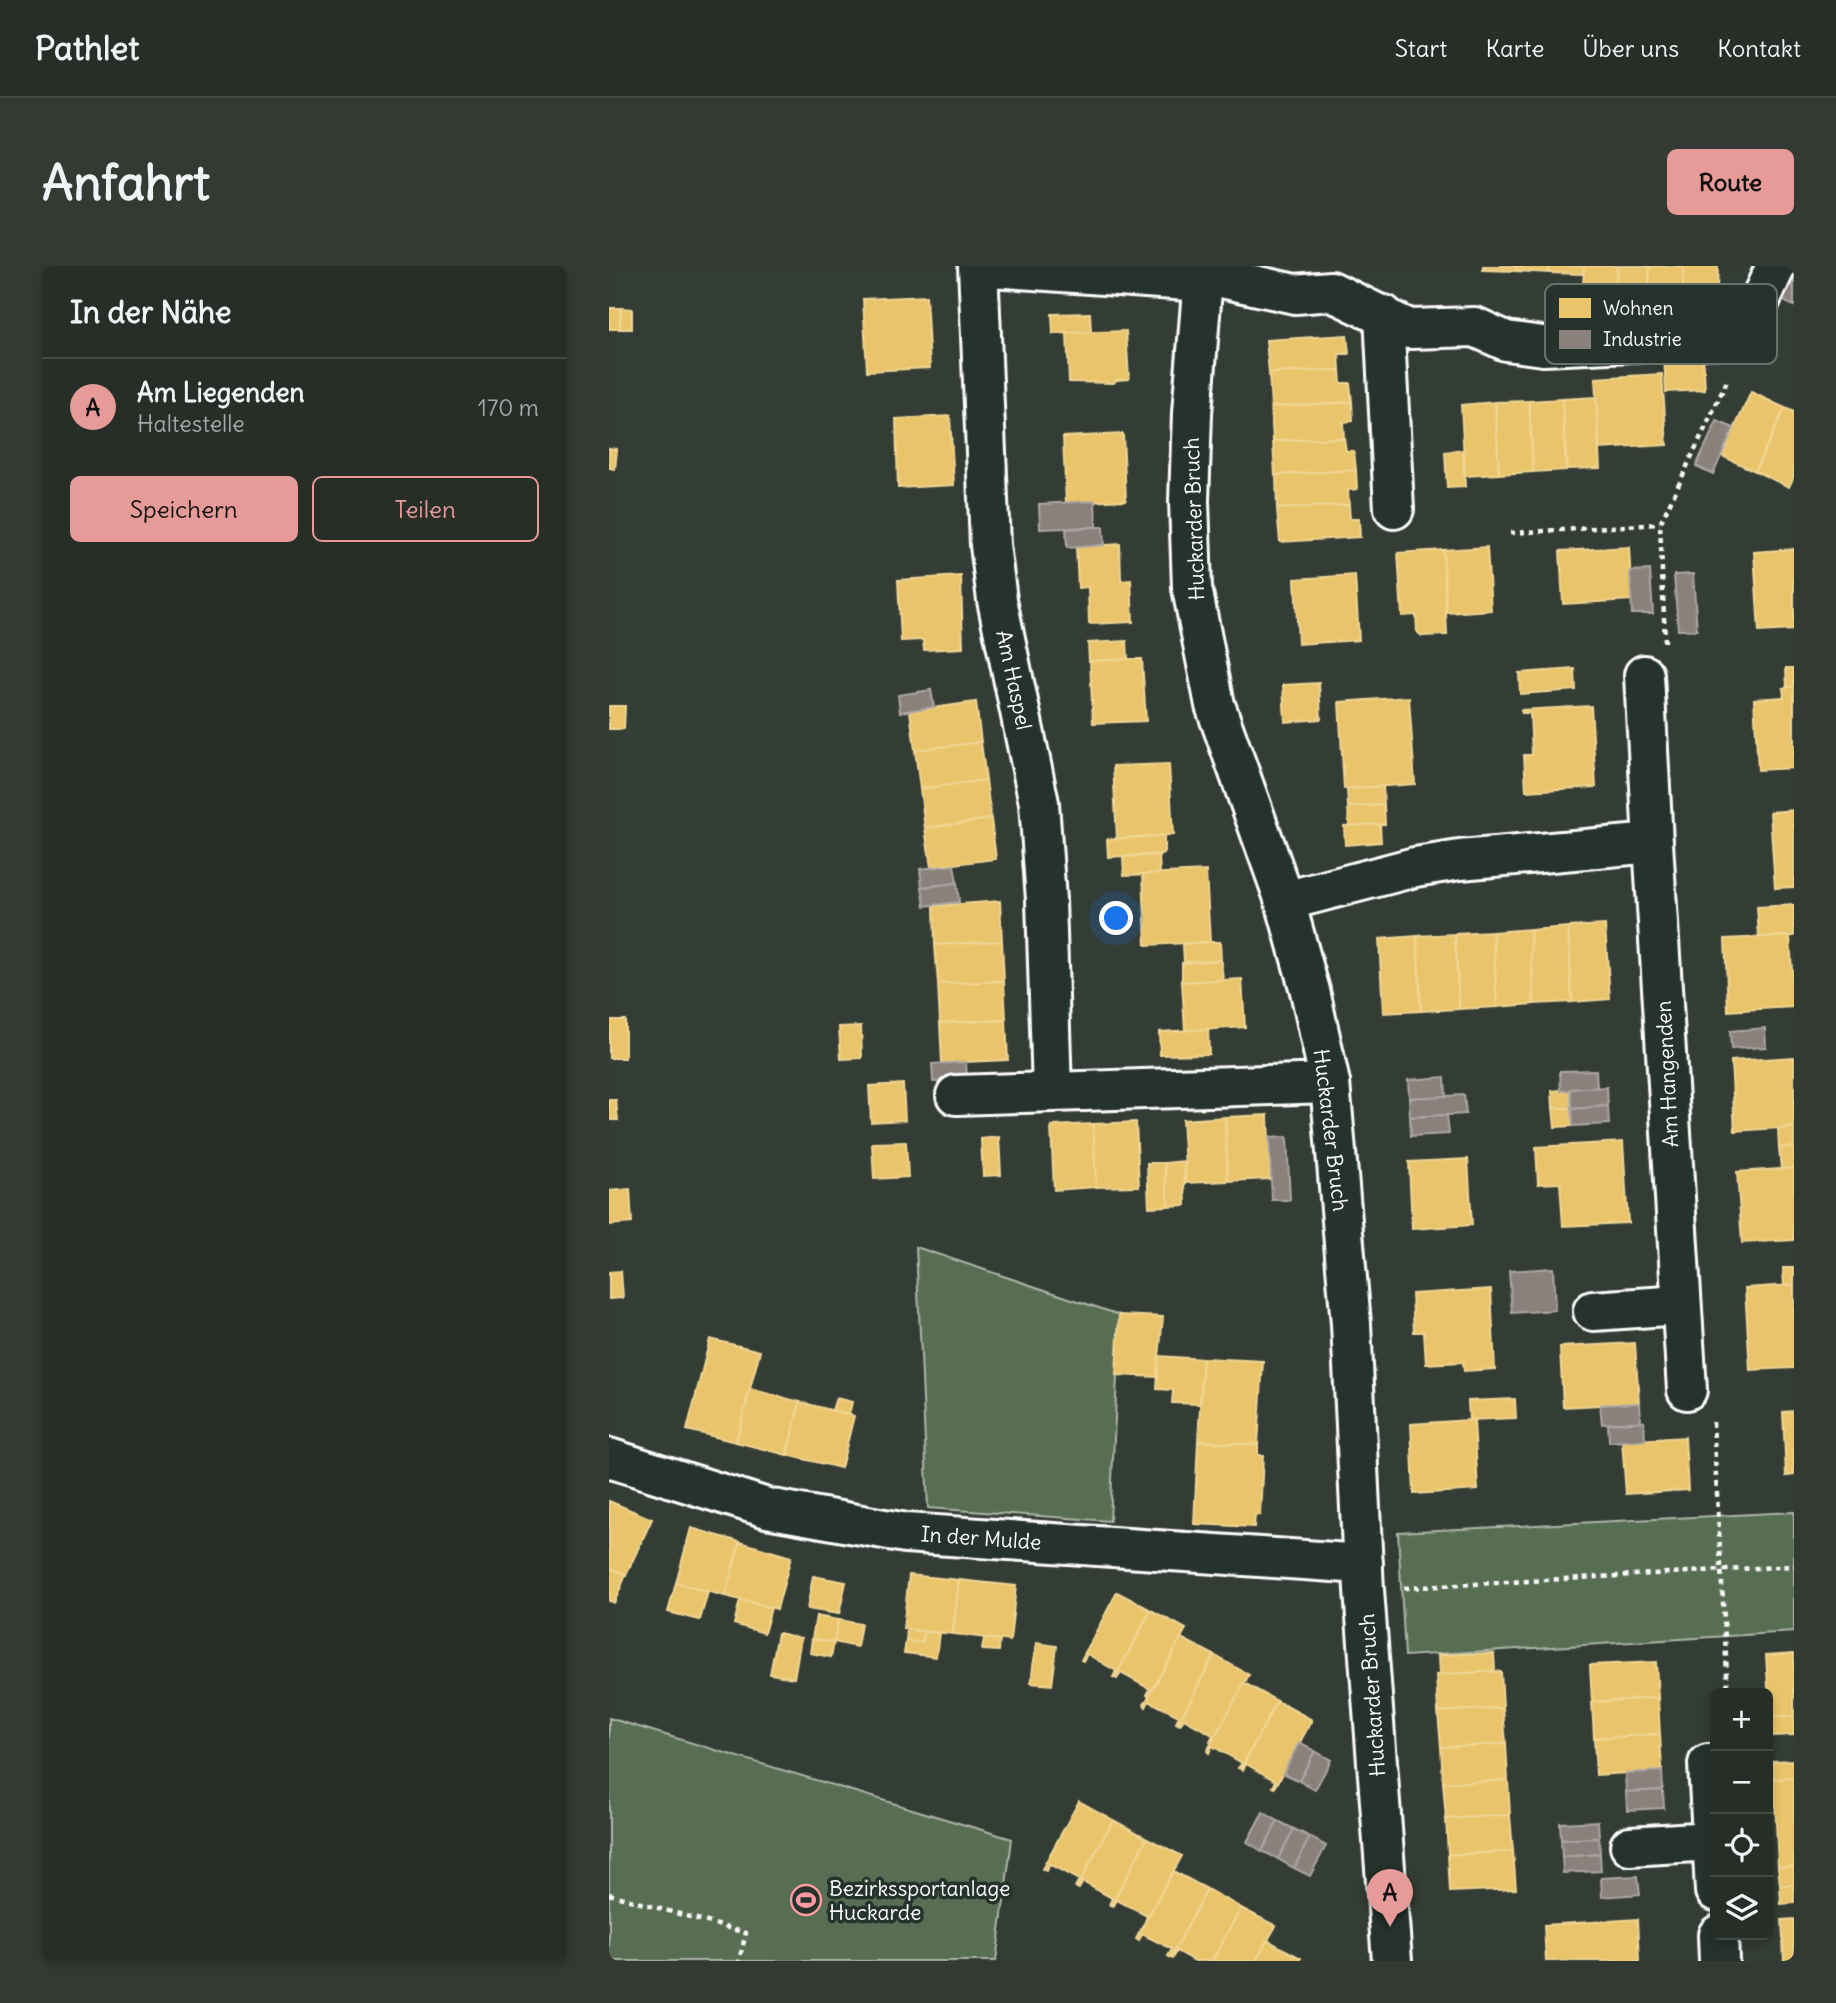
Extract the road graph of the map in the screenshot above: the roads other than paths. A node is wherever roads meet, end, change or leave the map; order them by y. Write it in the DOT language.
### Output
graph roads {
  1 [pos="977,266"];
  2 [pos="1776,266"];
  3 [pos="1203,274"];
  4 [pos="1768,284"];
  5 [pos="1384,315"];
  6 [pos="1545,346"];
  7 [pos="1394,509"];
  8 [pos="1644,675"];
  9 [pos="1653,843"];
  10 [pos="1285,901"];
  11 [pos="1330,1083"];
  12 [pos="1052,1093"];
  13 [pos="956,1095"];
  14 [pos="1681,1305"];
  15 [pos="1593,1311"];
  16 [pos="1687,1390"];
  17 [pos="609,1458"];
  18 [pos="1364,1577"];
  19 [pos="1708,1764"];
  20 [pos="1711,1814"];
  21 [pos="1710,1840"];
  22 [pos="1630,1846"];
  23 [pos="1718,1940"];
  24 [pos="1392,1961"];
  25 [pos="1719,1961"];
  1 -- 3 [label="street, Am Haspel"];
  1 -- 12 [label="street, Am Haspel"];
  2 -- 4 [label="street"];
  3 -- 5 [label="street"];
  3 -- 10 [label="street, Huckarder Bruch"];
  5 -- 6 [label="street"];
  5 -- 7 [label="street"];
  8 -- 9 [label="street, Am Hangenden"];
  9 -- 10 [label="street"];
  9 -- 14 [label="street, Am Hangenden"];
  10 -- 11 [label="street, Huckarder Bruch"];
  11 -- 12 [label="street"];
  11 -- 18 [label="street, Huckarder Bruch"];
  12 -- 13 [label="street"];
  14 -- 15 [label="street"];
  14 -- 16 [label="street, Am Hangenden"];
  17 -- 18 [label="street, In der Mulde"];
  18 -- 24 [label="street, Huckarder Bruch"];
  19 -- 20 [label="street"];
  21 -- 22 [label="street"];
  23 -- 25 [label="street"];
}
